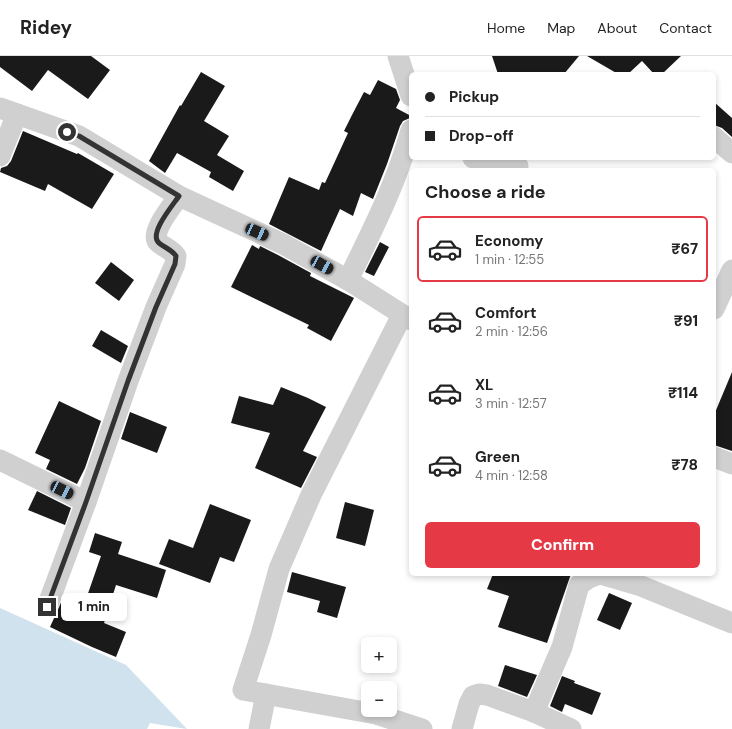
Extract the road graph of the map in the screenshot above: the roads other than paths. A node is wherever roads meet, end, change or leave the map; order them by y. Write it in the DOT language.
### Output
graph roads {
  1 [pos="398,56"];
  2 [pos="409,90"];
  3 [pos="9,111"];
  4 [pos="716,139"];
  5 [pos="409,146"];
  6 [pos="732,153"];
  7 [pos="0,156"];
  8 [pos="484,160"];
  9 [pos="518,166"];
  10 [pos="404,173"];
  11 [pos="179,196"];
  12 [pos="732,270"];
  13 [pos="348,280"];
  14 [pos="716,305"];
  15 [pos="406,318"];
  16 [pos="716,458"];
  17 [pos="0,460"];
  18 [pos="732,464"];
  19 [pos="86,502"];
  20 [pos="594,576"];
  21 [pos="607,576"];
  22 [pos="47,607"];
  23 [pos="732,623"];
  24 [pos="266,694"];
  25 [pos="534,712"];
  26 [pos="259,729"];
  27 [pos="422,729"];
  28 [pos="462,729"];
  29 [pos="572,729"];
  1 -- 2 [label="street"];
  3 -- 7 [label="street"];
  3 -- 11 [label="street"];
  4 -- 6 [label="street"];
  5 -- 10 [label="street"];
  8 -- 9 [label="street"];
  10 -- 13 [label="street"];
  11 -- 13 [label="street"];
  11 -- 19 [label="street"];
  12 -- 14 [label="street"];
  13 -- 15 [label="street"];
  15 -- 24 [label="street"];
  16 -- 18 [label="street"];
  17 -- 19 [label="street"];
  19 -- 22 [label="street"];
  20 -- 25 [label="street"];
  21 -- 23 [label="street"];
  24 -- 26 [label="street"];
  24 -- 27 [label="street"];
  25 -- 28 [label="street"];
  25 -- 29 [label="street"];
}
